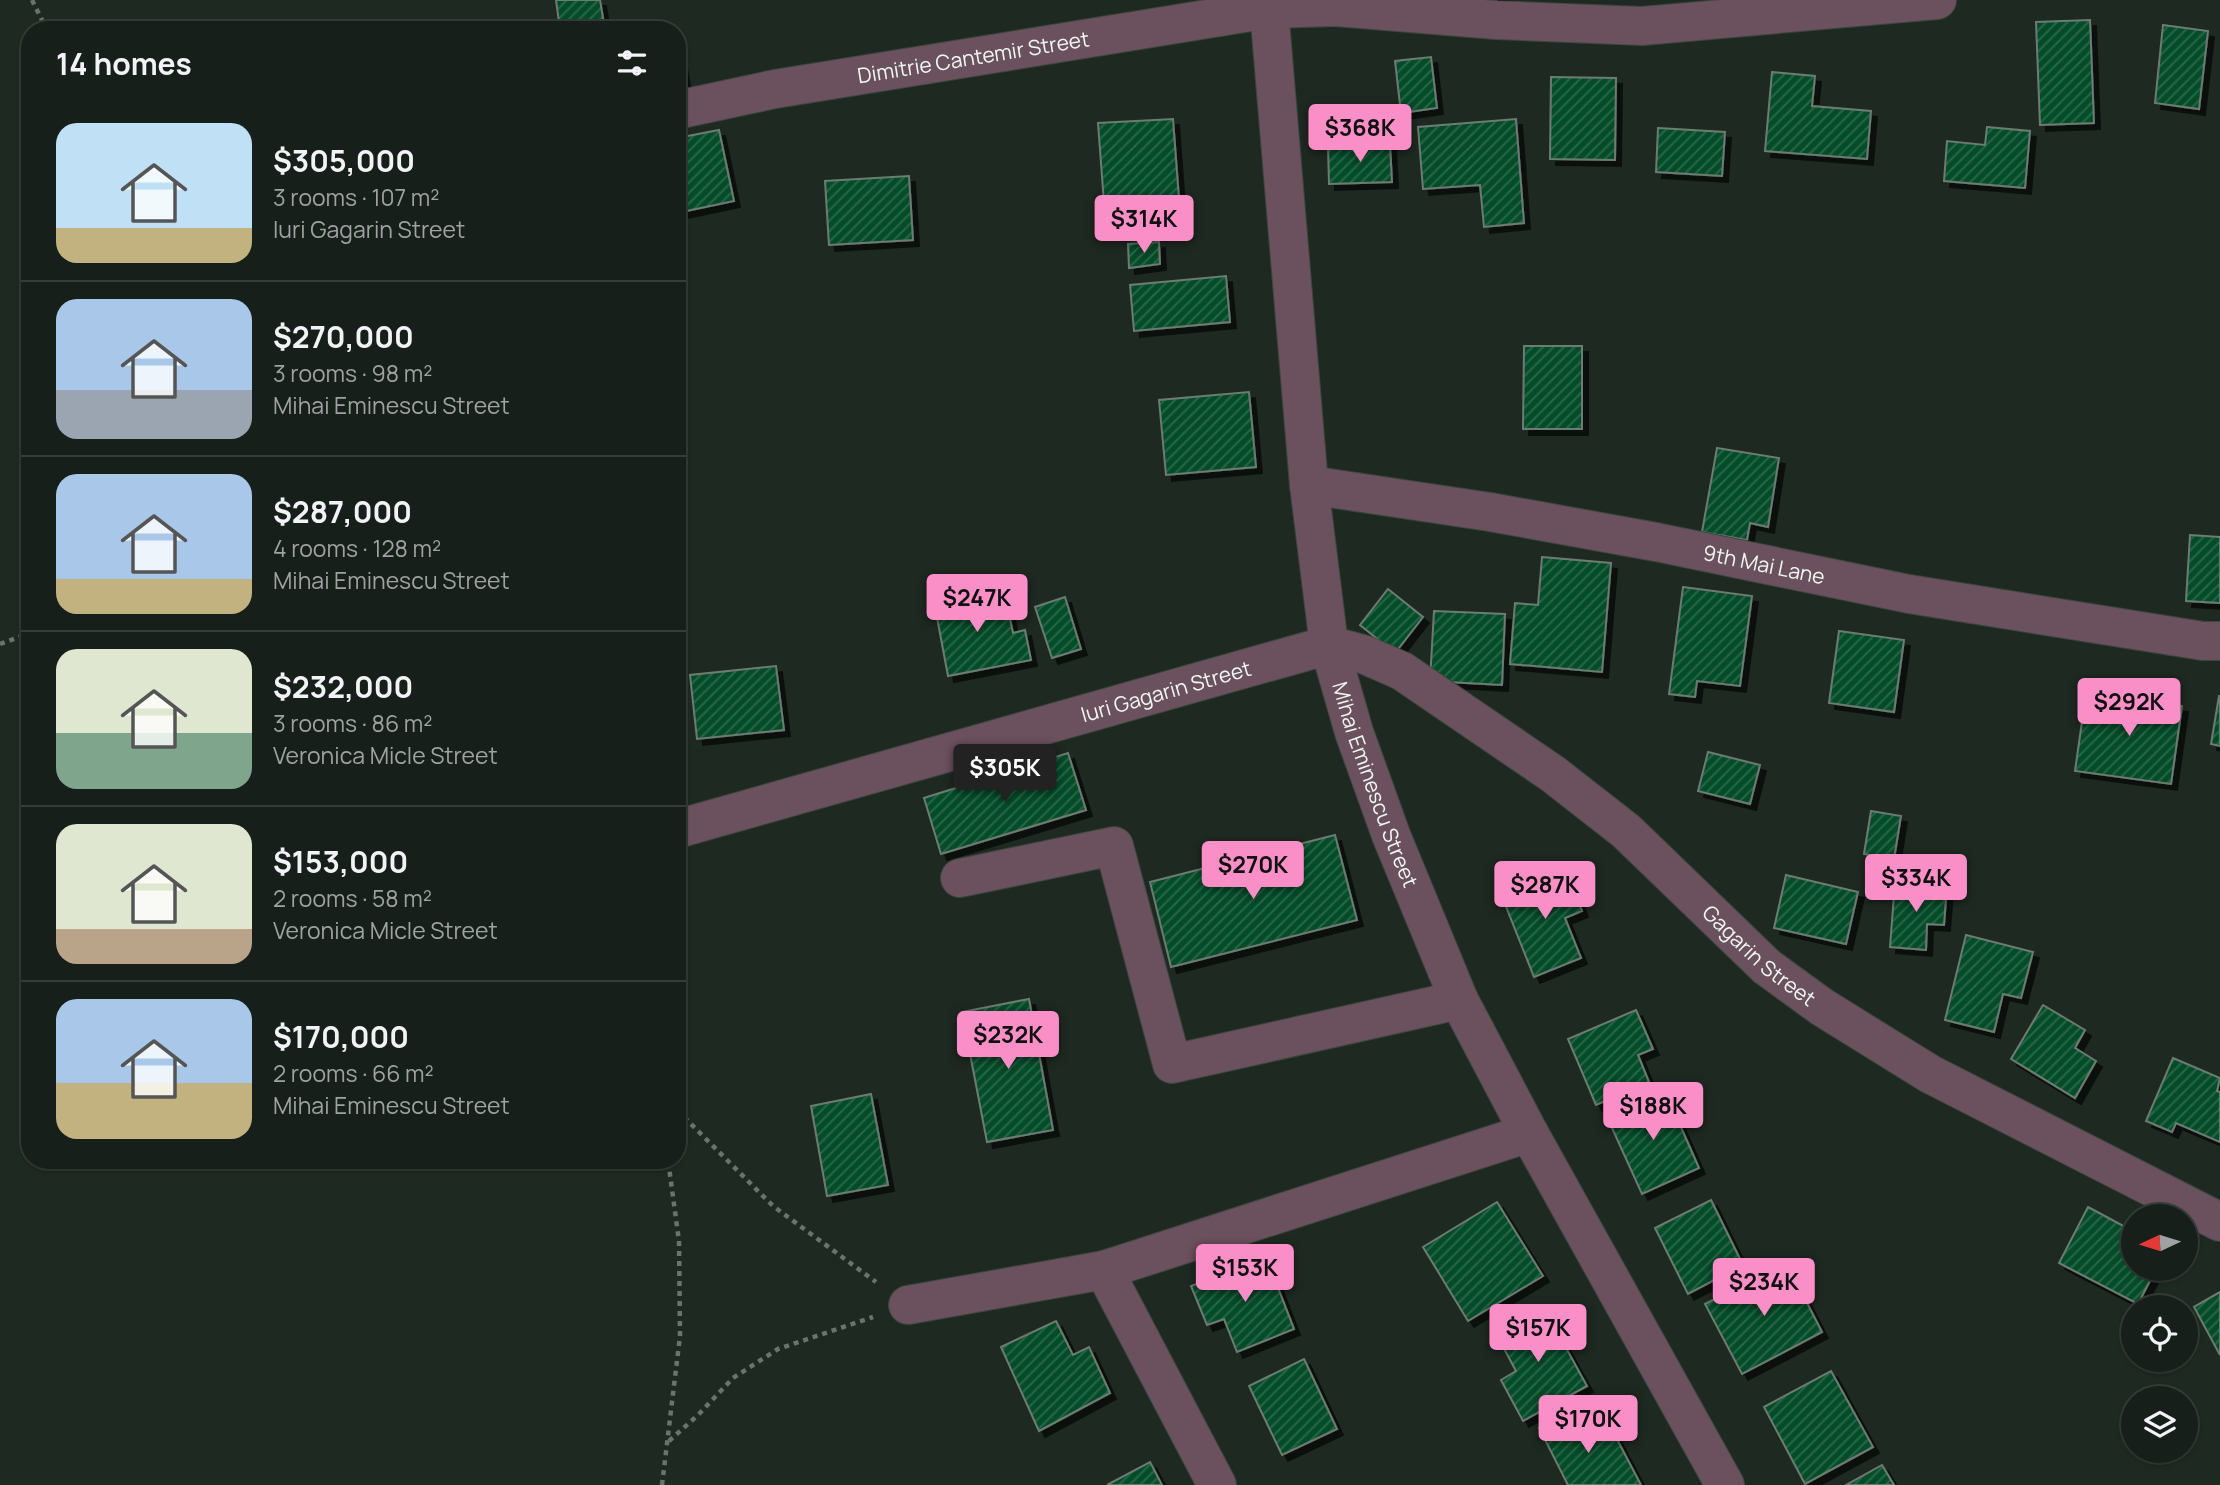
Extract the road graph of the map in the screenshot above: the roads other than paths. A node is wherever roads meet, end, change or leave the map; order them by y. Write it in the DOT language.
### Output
graph roads {
  1 [pos="1937,0"];
  2 [pos="1260,5"];
  3 [pos="686,108"];
  4 [pos="1309,485"];
  5 [pos="2220,641"];
  6 [pos="1329,645"];
  7 [pos="686,826"];
  8 [pos="960,878"];
  9 [pos="1459,1000"];
  10 [pos="1529,1133"];
  11 [pos="2220,1222"];
  12 [pos="1104,1269"];
  13 [pos="908,1305"];
  14 [pos="1217,1485"];
  15 [pos="1725,1485"];
  1 -- 2 [label="street, Dimitrie Cantemir Street"];
  2 -- 3 [label="street, Dimitrie Cantemir Street"];
  2 -- 4 [label="street, Mihai Eminescu Street"];
  4 -- 5 [label="street, 9th Mai Lane"];
  4 -- 6 [label="street, Mihai Eminescu Street"];
  6 -- 7 [label="street, Iuri Gagarin Street"];
  6 -- 9 [label="street, Mihai Eminescu Street"];
  6 -- 11 [label="street, Gagarin Street"];
  8 -- 9 [label="street"];
  9 -- 10 [label="street, Mihai Eminescu Street"];
  10 -- 12 [label="street"];
  10 -- 15 [label="street, Mihai Eminescu Street"];
  12 -- 13 [label="street"];
  12 -- 14 [label="street"];
}
